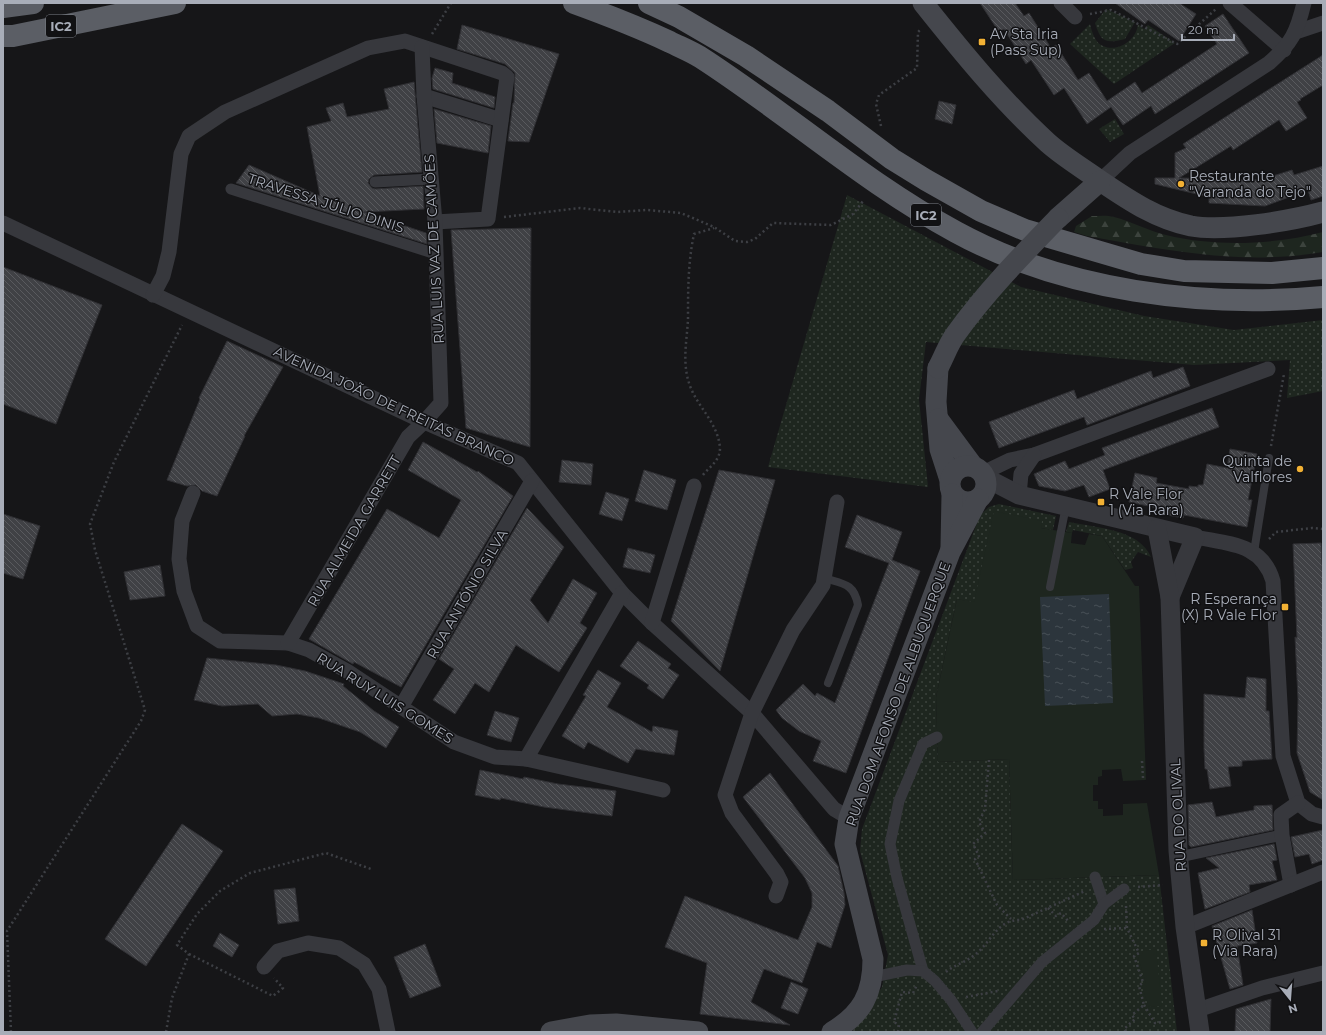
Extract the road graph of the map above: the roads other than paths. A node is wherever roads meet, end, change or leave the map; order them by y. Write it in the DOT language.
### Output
graph roads {
  1 [pos="33,3"];
  2 [pos="175,3"];
  3 [pos="574,3"];
  4 [pos="649,3"];
  5 [pos="923,3"];
  6 [pos="1061,3"];
  7 [pos="1230,3"];
  8 [pos="1304,3"];
  9 [pos="3,7"];
  10 [pos="1075,18"];
  11 [pos="1323,23"];
  12 [pos="1296,32"];
  13 [pos="3,36"];
  14 [pos="422,47"];
  15 [pos="1284,50"];
  16 [pos="424,96"];
  17 [pos="500,120"];
  18 [pos="431,179"];
  19 [pos="1100,180"];
  20 [pos="375,182"];
  21 [pos="231,189"];
  22 [pos="1323,212"];
  23 [pos="435,222"];
  24 [pos="3,223"];
  25 [pos="436,254"];
  26 [pos="1323,268"];
  27 [pos="153,294"];
  28 [pos="1323,297"];
  29 [pos="1268,369"];
  30 [pos="938,419"];
  31 [pos="424,422"];
  32 [pos="1034,455"];
  33 [pos="1269,458"];
  34 [pos="532,481"];
  35 [pos="980,482"];
  36 [pos="694,486"];
  37 [pos="951,487"];
  38 [pos="193,493"];
  39 [pos="1019,495"];
  40 [pos="837,502"];
  41 [pos="1066,506"];
  42 [pos="1157,529"];
  43 [pos="1195,537"];
  44 [pos="950,552"];
  45 [pos="1254,552"];
  46 [pos="824,578"];
  47 [pos="1050,587"];
  48 [pos="622,593"];
  49 [pos="1170,597"];
  50 [pos="652,623"];
  51 [pos="288,643"];
  52 [pos="828,683"];
  53 [pos="401,707"];
  54 [pos="752,713"];
  55 [pos="937,737"];
  56 [pos="526,759"];
  57 [pos="663,790"];
  58 [pos="1298,803"];
  59 [pos="1317,816"];
  60 [pos="849,818"];
  61 [pos="1282,835"];
  62 [pos="1179,857"];
  63 [pos="1323,872"];
  64 [pos="1096,881"];
  65 [pos="1291,885"];
  66 [pos="1124,888"];
  67 [pos="776,896"];
  68 [pos="1104,904"];
  69 [pos="1185,927"];
  70 [pos="264,967"];
  71 [pos="923,971"];
  72 [pos="1323,973"];
  73 [pos="873,977"];
  74 [pos="1198,1010"];
  75 [pos="388,1032"];
  76 [pos="552,1032"];
  77 [pos="698,1032"];
  78 [pos="832,1032"];
  79 [pos="972,1032"];
  80 [pos="982,1032"];
  81 [pos="1200,1032"];
  1 -- 9 [label="highway, IC2"];
  2 -- 13 [label="highway, IC2"];
  3 -- 28 [label="highway, IC2"];
  4 -- 26 [label="highway, IC2"];
  5 -- 19 [label="main road"];
  6 -- 10 [label="street"];
  7 -- 15 [label="street"];
  8 -- 12 [label="street"];
  11 -- 12 [label="street"];
  12 -- 15 [label="street"];
  14 -- 16 [label="street, RUA LUIS VAZ DE CAMÕES"];
  14 -- 17 [label="street"];
  14 -- 27 [label="street"];
  15 -- 19 [label="street"];
  16 -- 17 [label="street"];
  16 -- 18 [label="street, RUA LUIS VAZ DE CAMÕES"];
  17 -- 23 [label="street"];
  18 -- 20 [label="street"];
  18 -- 23 [label="street, RUA LUIS VAZ DE CAMÕES"];
  19 -- 22 [label="main road"];
  19 -- 30 [label="main road, RUA DOM AFONSO DE ALBUQUERQUE, bridge"];
  21 -- 25 [label="street, TRAVESSA JÚLIO DINIS"];
  23 -- 25 [label="street, RUA LUIS VAZ DE CAMÕES"];
  24 -- 27 [label="street, AVENIDA JOÃO DE FREITAS BRANCO"];
  25 -- 31 [label="street, RUA LUIS VAZ DE CAMÕES"];
  27 -- 31 [label="street, AVENIDA JOÃO DE FREITAS BRANCO"];
  29 -- 32 [label="street"];
  30 -- 35 [label="main road"];
  30 -- 37 [label="main road, RUA DOM AFONSO DE ALBUQUERQUE"];
  31 -- 34 [label="street, AVENIDA JOÃO DE FREITAS BRANCO"];
  31 -- 51 [label="street, RUA ALMEIDA GARRETT"];
  32 -- 35 [label="street"];
  32 -- 39 [label="street"];
  33 -- 45 [label="lane"];
  34 -- 48 [label="street, AVENIDA JOÃO DE FREITAS BRANCO"];
  34 -- 53 [label="street, RUA ANTÓNIO SILVA"];
  35 -- 37 [label="main road"];
  35 -- 37 [label="main road"];
  35 -- 39 [label="street"];
  35 -- 44 [label="main road, RUA DOM AFONSO DE ALBUQUERQUE"];
  36 -- 50 [label="street"];
  37 -- 44 [label="main road, RUA DOM AFONSO DE ALBUQUERQUE"];
  38 -- 51 [label="street, RUA RUY LUIS GOMES"];
  39 -- 41 [label="street"];
  40 -- 46 [label="street"];
  41 -- 42 [label="street"];
  41 -- 47 [label="lane"];
  42 -- 43 [label="street"];
  42 -- 49 [label="street, RUA DO OLIVAL"];
  43 -- 45 [label="street"];
  43 -- 49 [label="street, RUA DO OLIVAL"];
  44 -- 60 [label="main road, RUA DOM AFONSO DE ALBUQUERQUE"];
  45 -- 58 [label="street"];
  46 -- 52 [label="lane"];
  46 -- 54 [label="street"];
  48 -- 50 [label="street, AVENIDA JOÃO DE FREITAS BRANCO"];
  48 -- 56 [label="street"];
  49 -- 62 [label="street, RUA DO OLIVAL"];
  50 -- 54 [label="street, AVENIDA JOÃO DE FREITAS BRANCO"];
  51 -- 53 [label="street, RUA RUY LUIS GOMES"];
  53 -- 56 [label="street, RUA RUY LUIS GOMES"];
  54 -- 60 [label="street, AVENIDA JOÃO DE FREITAS BRANCO"];
  54 -- 67 [label="street"];
  55 -- 71 [label="street"];
  56 -- 57 [label="street, RUA RUY LUIS GOMES"];
  58 -- 59 [label="street"];
  58 -- 61 [label="street"];
  60 -- 73 [label="main road, RUA DOM AFONSO DE ALBUQUERQUE"];
  61 -- 62 [label="street"];
  61 -- 65 [label="street"];
  62 -- 69 [label="street, RUA DO OLIVAL"];
  63 -- 65 [label="street"];
  64 -- 68 [label="street"];
  65 -- 69 [label="street"];
  66 -- 68 [label="street"];
  68 -- 80 [label="street"];
  69 -- 74 [label="street, RUA DO OLIVAL"];
  70 -- 75 [label="street"];
  71 -- 73 [label="street"];
  71 -- 79 [label="street"];
  72 -- 74 [label="street"];
  73 -- 78 [label="main road, RUA DOM AFONSO DE ALBUQUERQUE"];
  74 -- 81 [label="street, RUA DO OLIVAL"];
  76 -- 77 [label="main road"];
}
